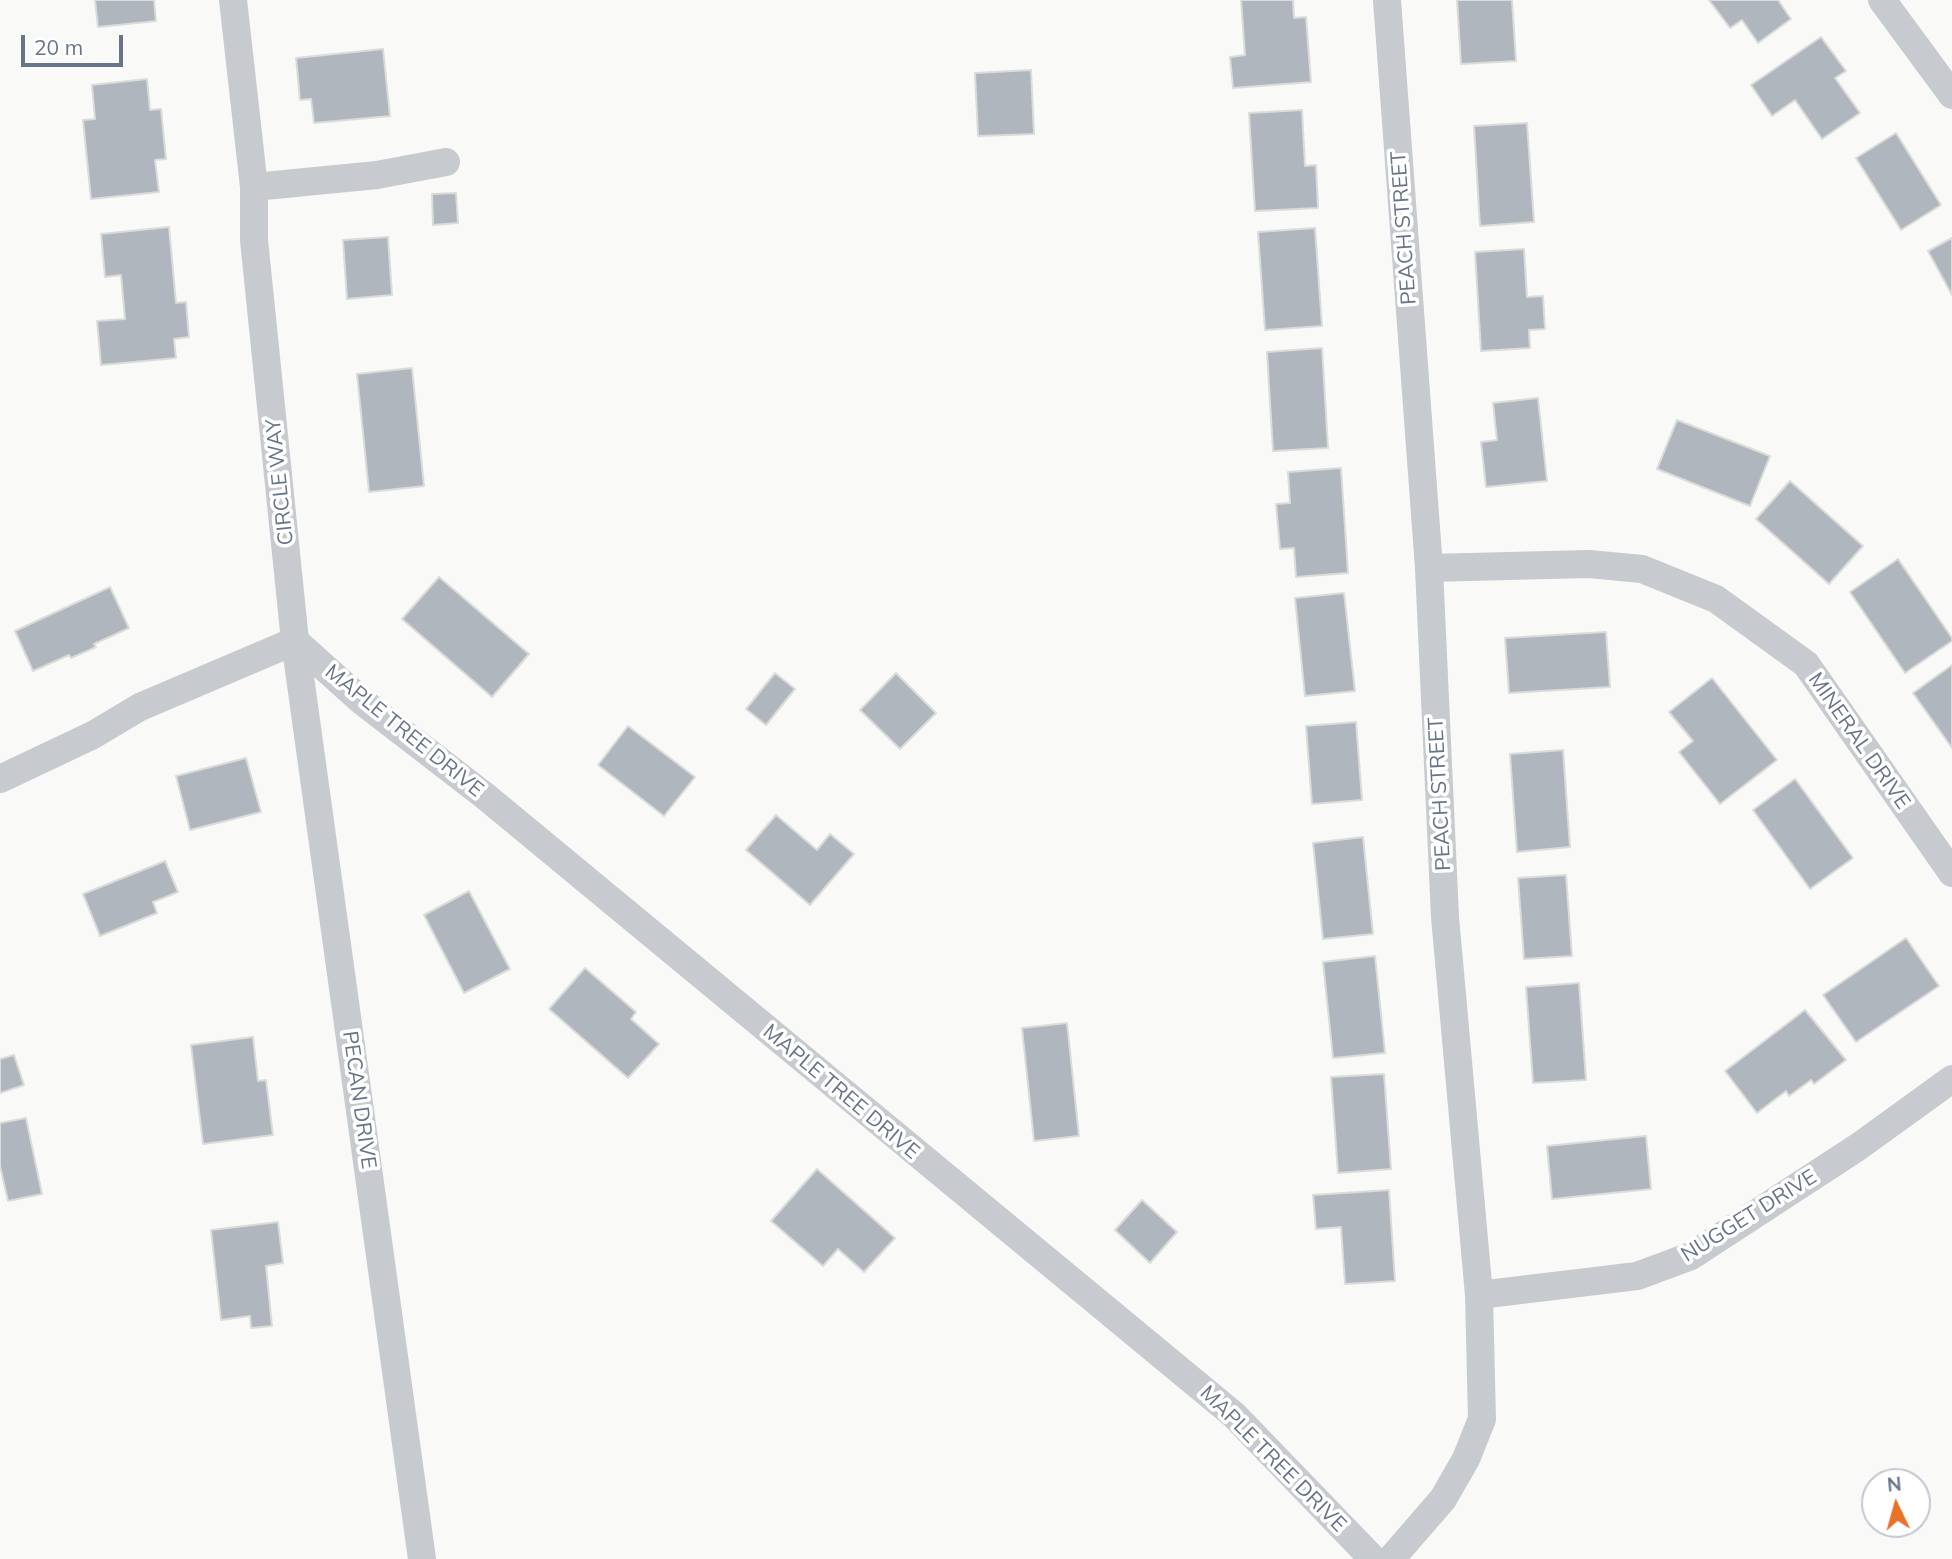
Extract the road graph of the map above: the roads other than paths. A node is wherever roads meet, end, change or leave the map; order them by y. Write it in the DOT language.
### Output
graph roads {
  1 [pos="233,0"];
  2 [pos="1387,0"];
  3 [pos="1882,0"];
  4 [pos="1952,95"];
  5 [pos="446,162"];
  6 [pos="254,187"];
  7 [pos="1429,568"];
  8 [pos="295,641"];
  9 [pos="0,779"];
  10 [pos="1952,873"];
  11 [pos="1952,1079"];
  12 [pos="1479,1295"];
  13 [pos="422,1559"];
  14 [pos="1373,1559"];
  15 [pos="1391,1559"];
  1 -- 6 [label="street, CIRCLE WAY"];
  2 -- 7 [label="street, PEACH STREET"];
  3 -- 4 [label="street"];
  5 -- 6 [label="street"];
  6 -- 8 [label="street, CIRCLE WAY"];
  7 -- 10 [label="street, MINERAL DRIVE"];
  7 -- 12 [label="street, PEACH STREET"];
  8 -- 9 [label="street"];
  8 -- 13 [label="street, PECAN DRIVE"];
  8 -- 14 [label="street, MAPLE TREE DRIVE"];
  11 -- 12 [label="street, NUGGET DRIVE"];
  12 -- 15 [label="street, PEACH STREET"];
}
